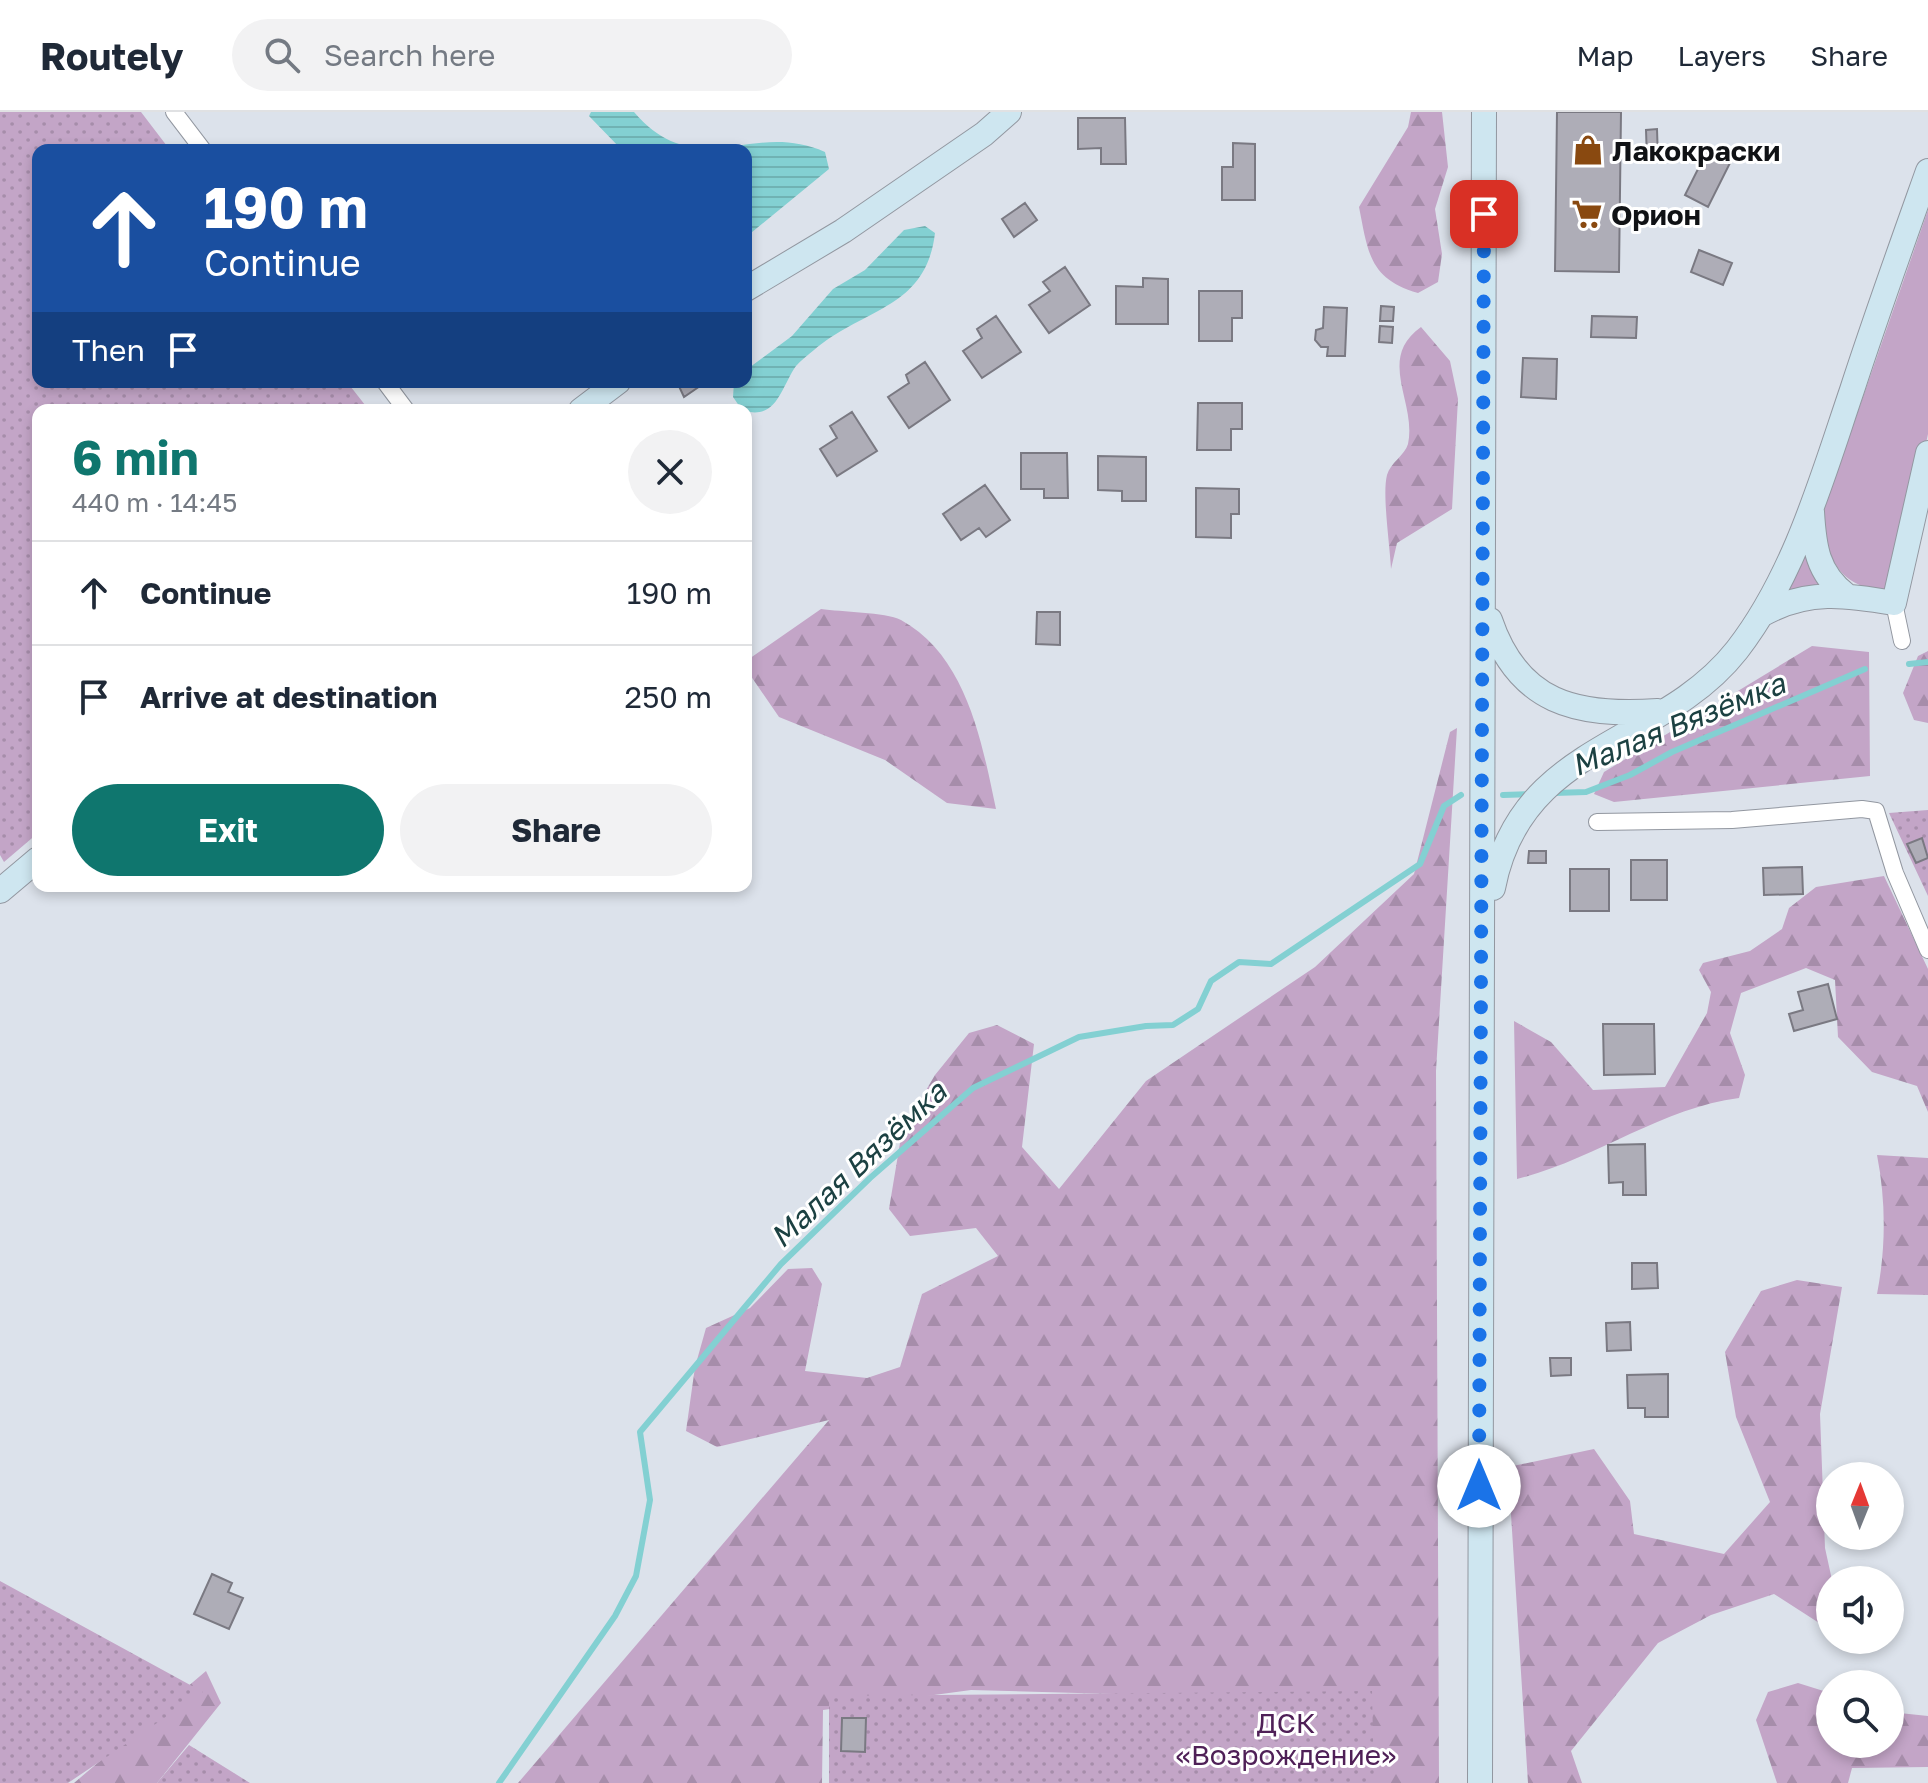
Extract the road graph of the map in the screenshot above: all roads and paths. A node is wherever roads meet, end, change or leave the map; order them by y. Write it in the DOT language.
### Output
graph roads {
  1 [pos="174,112"];
  2 [pos="1009,112"];
  3 [pos="1484,112"];
  4 [pos="198,144"];
  5 [pos="1928,171"];
  6 [pos="752,285"];
  7 [pos="610,388"];
  8 [pos="589,404"];
  9 [pos="1928,453"];
  10 [pos="1812,506"];
  11 [pos="1846,595"];
  12 [pos="1483,598"];
  13 [pos="1894,603"];
  14 [pos="1763,614"];
  15 [pos="1902,641"];
  16 [pos="1664,711"];
  17 [pos="1597,822"];
  18 [pos="32,864"];
  19 [pos="0,891"];
  20 [pos="1483,940"];
  21 [pos="1928,950"];
  22 [pos="1480,1783"];
  1 -- 4 [label="street"];
  2 -- 6 [label="street"];
  3 -- 12 [label="street"];
  5 -- 10 [label="street"];
  7 -- 8 [label="street"];
  9 -- 13 [label="street"];
  10 -- 11 [label="street"];
  10 -- 14 [label="street"];
  11 -- 13 [label="street"];
  11 -- 14 [label="street"];
  12 -- 16 [label="street"];
  12 -- 20 [label="street"];
  13 -- 15 [label="street"];
  14 -- 16 [label="street"];
  16 -- 20 [label="street"];
  17 -- 21 [label="street"];
  18 -- 19 [label="street"];
  20 -- 22 [label="street"];
}
